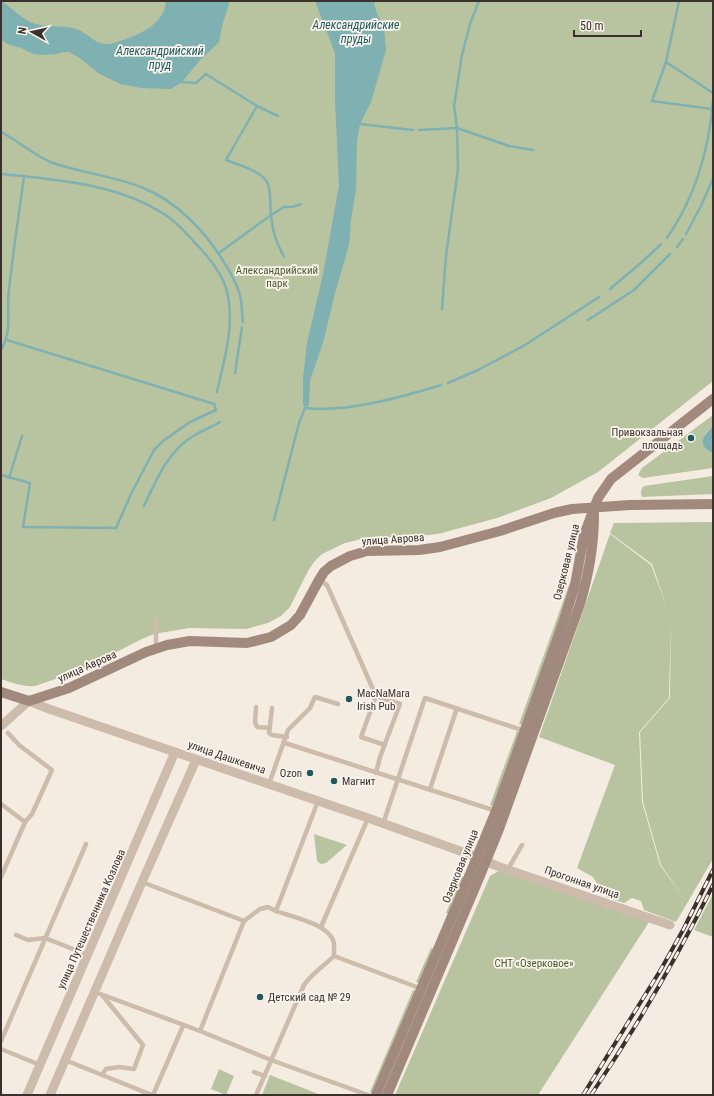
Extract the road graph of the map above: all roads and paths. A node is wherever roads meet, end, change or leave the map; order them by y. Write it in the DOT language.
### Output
graph roads {
  1 [pos="713,399"];
  2 [pos="713,504"];
  3 [pos="594,506"];
  4 [pos="319,580"];
  5 [pos="156,620"];
  6 [pos="156,648"];
  7 [pos="1,692"];
  8 [pos="376,696"];
  9 [pos="29,701"];
  10 [pos="338,704"];
  11 [pos="256,707"];
  12 [pos="272,708"];
  13 [pos="457,708"];
  14 [pos="1,726"];
  15 [pos="270,728"];
  16 [pos="528,732"];
  17 [pos="8,733"];
  18 [pos="287,737"];
  19 [pos="285,743"];
  20 [pos="385,745"];
  21 [pos="176,752"];
  22 [pos="196,760"];
  23 [pos="376,772"];
  24 [pos="398,779"];
  25 [pos="269,784"];
  26 [pos="430,789"];
  27 [pos="318,801"];
  28 [pos="1,804"];
  29 [pos="496,811"];
  30 [pos="368,818"];
  31 [pos="25,822"];
  32 [pos="383,824"];
  33 [pos="86,844"];
  34 [pos="522,845"];
  35 [pos="482,859"];
  36 [pos="508,869"];
  37 [pos="1,877"];
  38 [pos="142,882"];
  39 [pos="276,911"];
  40 [pos="244,921"];
  41 [pos="670,925"];
  42 [pos="321,927"];
  43 [pos="16,935"];
  44 [pos="45,938"];
  45 [pos="88,955"];
  46 [pos="334,956"];
  47 [pos="426,991"];
  48 [pos="98,993"];
  49 [pos="183,1026"];
  50 [pos="200,1031"];
  51 [pos="1,1041"];
  52 [pos="1,1049"];
  53 [pos="65,1060"];
  54 [pos="271,1060"];
  55 [pos="40,1065"];
  56 [pos="254,1072"];
  57 [pos="102,1075"];
  58 [pos="265,1076"];
  59 [pos="27,1095"];
  60 [pos="50,1095"];
  61 [pos="153,1095"];
  62 [pos="256,1095"];
  63 [pos="368,1095"];
  64 [pos="376,1095"];
  65 [pos="386,1095"];
  1 -- 3 [label="street"];
  2 -- 3 [label="street, улица Аврова"];
  3 -- 4 [label="street, улица Аврова"];
  3 -- 16 [label="street, Озерковая улица"];
  4 -- 6 [label="street, улица Аврова"];
  4 -- 8 [label="lane"];
  5 -- 6 [label="lane"];
  6 -- 9 [label="street, улица Аврова"];
  7 -- 9 [label="street"];
  8 -- 20 [label="lane"];
  8 -- 20 [label="lane"];
  9 -- 14 [label="street"];
  9 -- 21 [label="street, улица Дашкевича"];
  10 -- 18 [label="lane"];
  11 -- 15 [label="lane"];
  12 -- 15 [label="lane"];
  13 -- 16 [label="lane"];
  13 -- 24 [label="lane"];
  13 -- 26 [label="lane"];
  15 -- 18 [label="lane"];
  16 -- 29 [label="street, Озерковая улица"];
  16 -- 35 [label="street, Озерковая улица"];
  17 -- 31 [label="lane"];
  18 -- 19 [label="lane"];
  19 -- 23 [label="lane"];
  19 -- 25 [label="lane"];
  20 -- 23 [label="lane"];
  21 -- 22 [label="street, улица Дашкевича"];
  21 -- 45 [label="street, улица Путешественника Козлова"];
  22 -- 25 [label="street, улица Дашкевича"];
  22 -- 38 [label="street"];
  23 -- 24 [label="lane"];
  24 -- 26 [label="lane"];
  24 -- 32 [label="lane"];
  25 -- 27 [label="street, улица Дашкевича"];
  26 -- 29 [label="lane"];
  27 -- 30 [label="street, улица Дашкевича"];
  27 -- 39 [label="lane"];
  28 -- 31 [label="lane"];
  29 -- 35 [label="street, Озерковая улица"];
  30 -- 32 [label="street, улица Дашкевича"];
  30 -- 42 [label="lane"];
  31 -- 37 [label="lane"];
  32 -- 35 [label="street, улица Дашкевича"];
  33 -- 44 [label="lane"];
  34 -- 36 [label="lane"];
  35 -- 36 [label="street, Прогонная улица"];
  35 -- 47 [label="street, Озерковая улица"];
  36 -- 41 [label="street, Прогонная улица"];
  38 -- 40 [label="lane"];
  38 -- 48 [label="street"];
  39 -- 40 [label="lane"];
  39 -- 42 [label="lane"];
  40 -- 50 [label="lane"];
  42 -- 46 [label="lane"];
  43 -- 44 [label="lane"];
  44 -- 45 [label="lane"];
  44 -- 51 [label="lane"];
  45 -- 55 [label="street, улица Путешественника Козлова"];
  46 -- 47 [label="lane"];
  46 -- 54 [label="lane"];
  47 -- 64 [label="street, Озерковая улица"];
  47 -- 65 [label="street, Озерковая улица"];
  48 -- 49 [label="lane"];
  48 -- 53 [label="street"];
  48 -- 57 [label="lane"];
  49 -- 50 [label="lane"];
  49 -- 61 [label="lane"];
  50 -- 54 [label="lane"];
  52 -- 55 [label="lane"];
  53 -- 57 [label="lane"];
  53 -- 60 [label="street"];
  54 -- 58 [label="lane"];
  54 -- 63 [label="lane"];
  55 -- 59 [label="street, улица Путешественника Козлова"];
  56 -- 58 [label="lane"];
  57 -- 61 [label="lane"];
  58 -- 62 [label="lane"];
}
